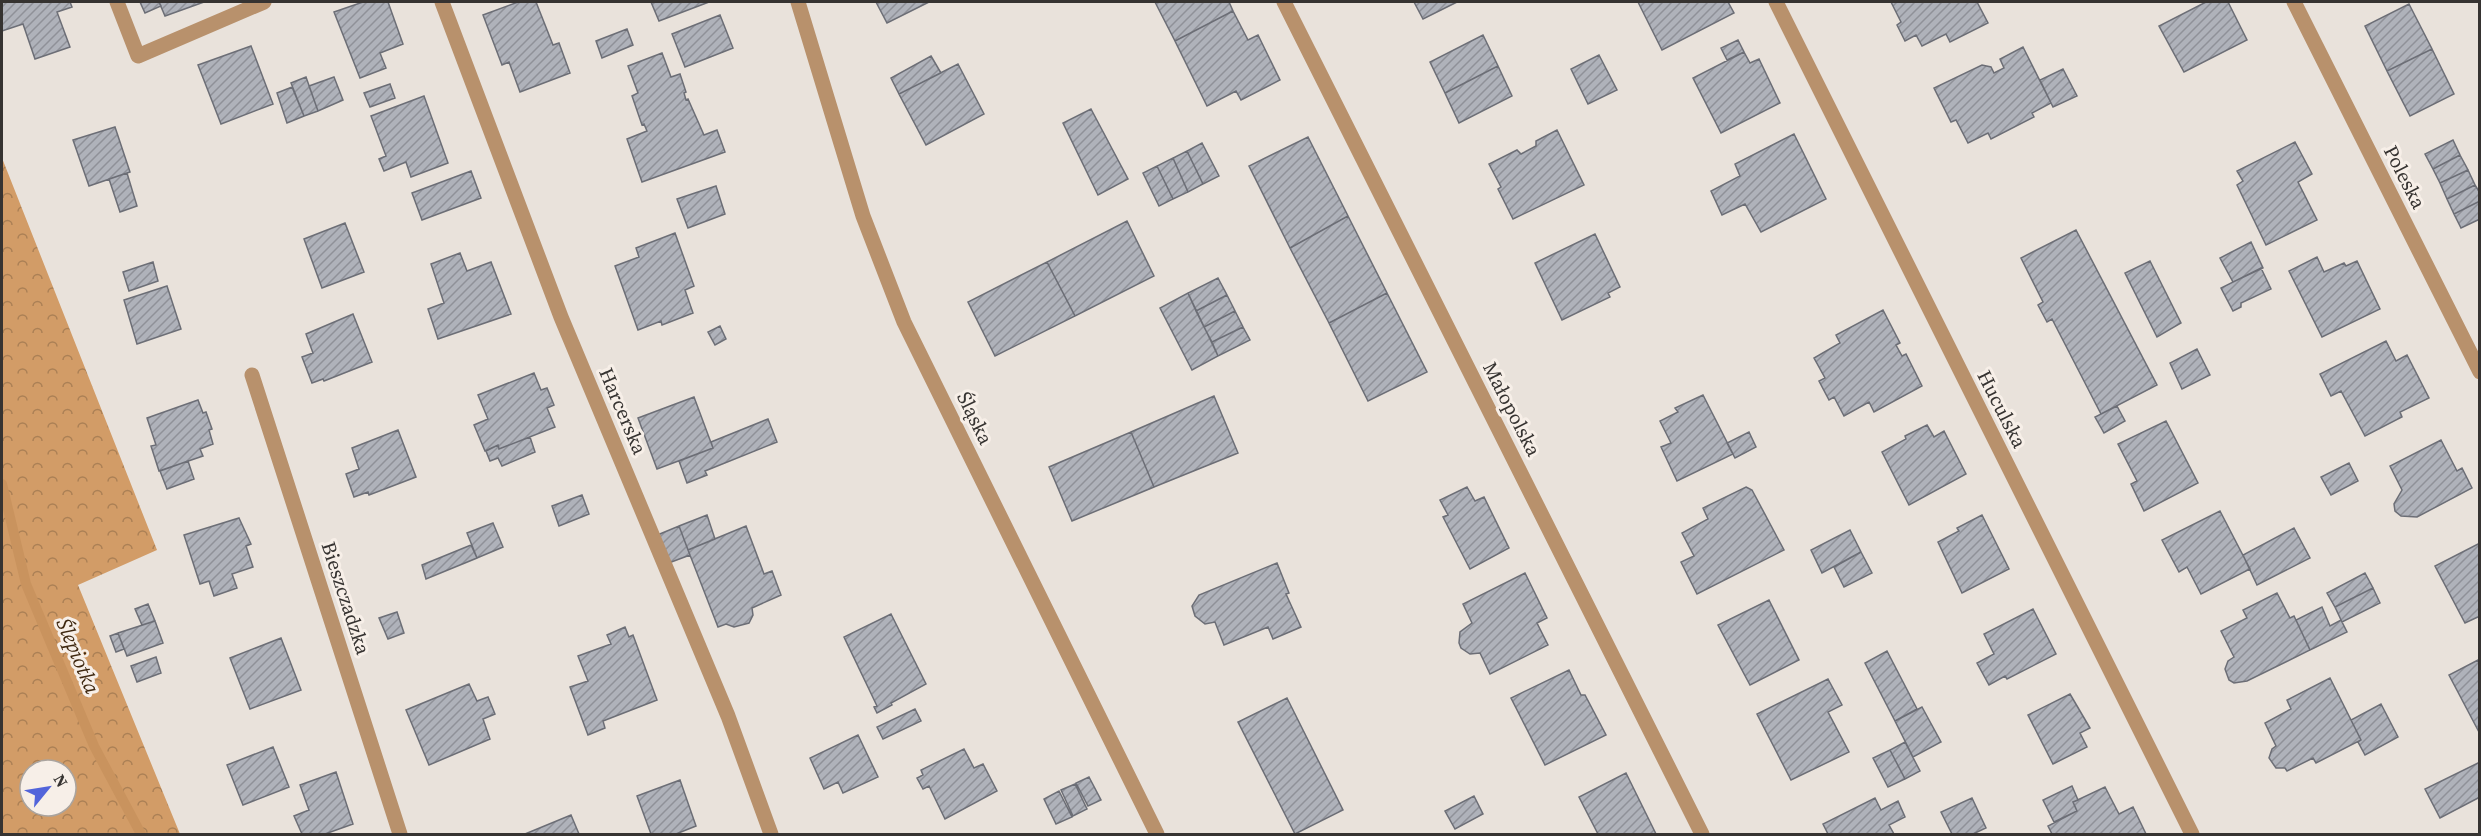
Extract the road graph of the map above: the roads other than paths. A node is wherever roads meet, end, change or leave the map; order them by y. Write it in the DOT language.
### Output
graph roads {
  1 [pos="117,2"];
  2 [pos="264,2"];
  3 [pos="442,2"];
  4 [pos="798,2"];
  5 [pos="1284,2"];
  6 [pos="1776,2"];
  7 [pos="2294,2"];
  8 [pos="2480,372"];
  9 [pos="252,375"];
  10 [pos="400,834"];
  11 [pos="771,834"];
  12 [pos="1157,834"];
  13 [pos="1702,834"];
  14 [pos="2192,834"];
  1 -- 2 [label="street"];
  3 -- 11 [label="street, Harcerska"];
  4 -- 12 [label="street, Śląska"];
  5 -- 13 [label="street, Małopolska"];
  6 -- 14 [label="street, Huculska"];
  7 -- 8 [label="street, Poleska"];
  9 -- 10 [label="street, Bieszczadzka"];
}
